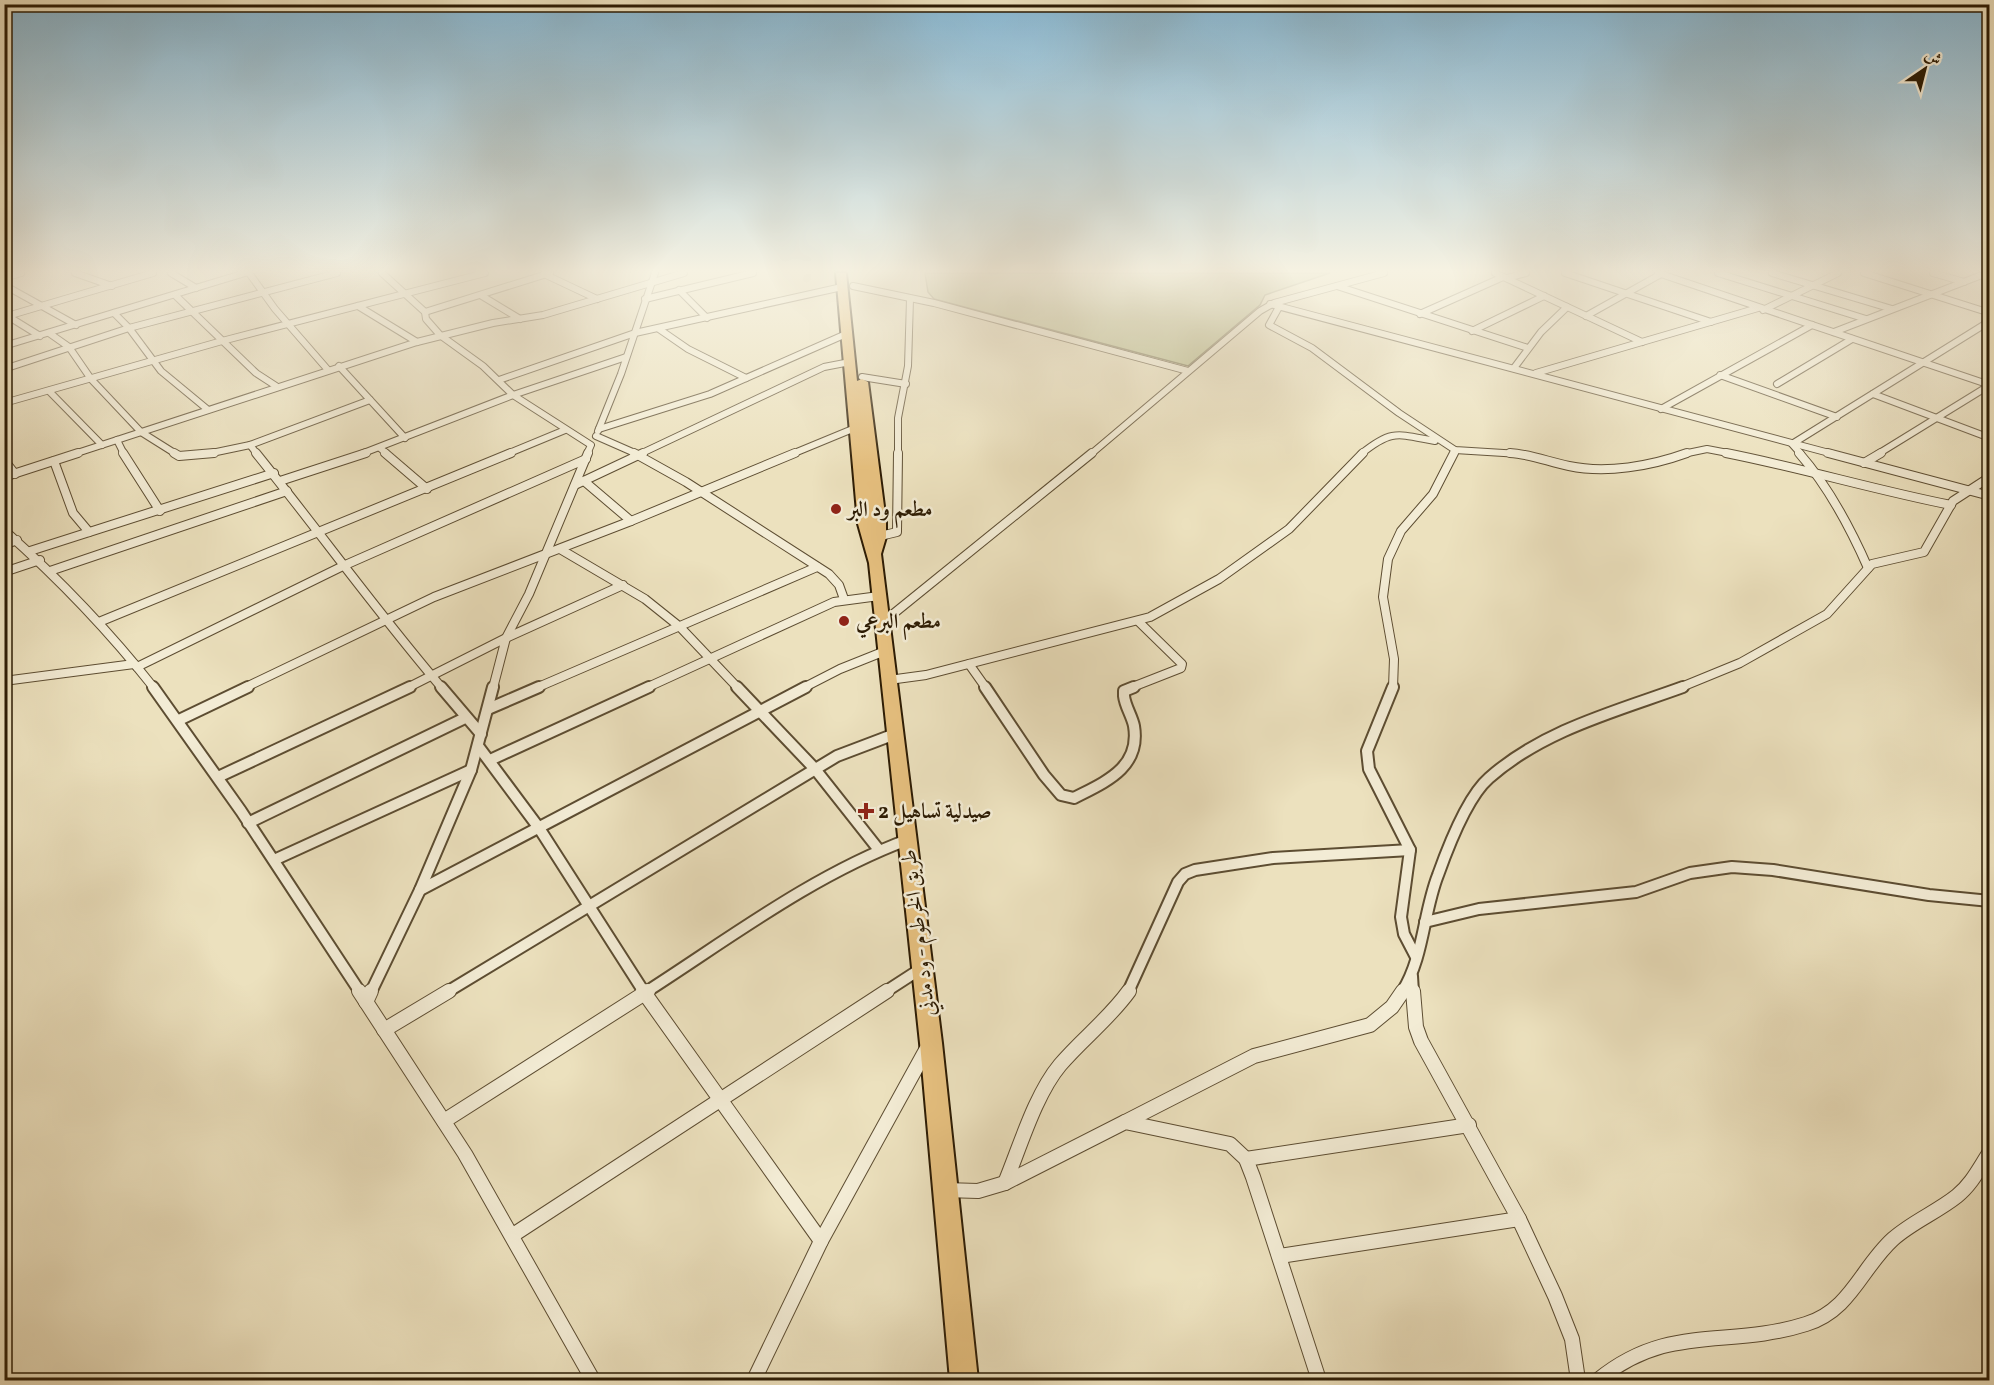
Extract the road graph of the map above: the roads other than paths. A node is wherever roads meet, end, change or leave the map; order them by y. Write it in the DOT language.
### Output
graph roads {
  1 [pos="34,338"];
  2 [pos="56,338"];
  3 [pos="97,338"];
  4 [pos="136,338"];
  5 [pos="219,338"];
  6 [pos="235,338"];
  7 [pos="299,338"];
  8 [pos="410,338"];
  9 [pos="431,338"];
  10 [pos="443,338"];
  11 [pos="622,338"];
  12 [pos="633,338"];
  13 [pos="671,338"];
  14 [pos="838,338"];
  15 [pos="847,338"];
  16 [pos="856,338"];
  17 [pos="908,338"];
  18 [pos="1063,338"];
  19 [pos="1229,338"];
  20 [pos="1293,338"];
  21 [pos="1397,338"];
  22 [pos="1494,338"];
  23 [pos="1536,338"];
  24 [pos="1633,338"];
  25 [pos="1657,338"];
  26 [pos="1789,338"];
  27 [pos="1848,338"];
  28 [pos="1964,338"];
  29 [pos="1852,339"];
  30 [pos="222,341"];
  31 [pos="417,342"];
  32 [pos="1642,342"];
  33 [pos="4,346"];
  34 [pos="69,346"];
  35 [pos="1528,348"];
  36 [pos="626,357"];
  37 [pos="152,361"];
  38 [pos="850,362"];
  39 [pos="1924,364"];
  40 [pos="339,366"];
  41 [pos="6,367"];
  42 [pos="1514,368"];
  43 [pos="328,370"];
  44 [pos="1188,371"];
  45 [pos="1534,374"];
  46 [pos="1720,375"];
  47 [pos="862,377"];
  48 [pos="746,378"];
  49 [pos="91,380"];
  50 [pos="499,380"];
  51 [pos="906,384"];
  52 [pos="1777,384"];
  53 [pos="1989,385"];
  54 [pos="276,386"];
  55 [pos="49,391"];
  56 [pos="1873,394"];
  57 [pos="513,395"];
  58 [pos="370,400"];
  59 [pos="4,403"];
  60 [pos="207,409"];
  61 [pos="1661,409"];
  62 [pos="1836,417"];
  63 [pos="1938,418"];
  64 [pos="855,428"];
  65 [pos="565,430"];
  66 [pos="141,432"];
  67 [pos="597,432"];
  68 [pos="405,438"];
  69 [pos="1989,438"];
  70 [pos="117,440"];
  71 [pos="1441,442"];
  72 [pos="1792,444"];
  73 [pos="102,445"];
  74 [pos="250,445"];
  75 [pos="591,445"];
  76 [pos="380,448"];
  77 [pos="1455,450"];
  78 [pos="637,455"];
  79 [pos="586,459"];
  80 [pos="4,460"];
  81 [pos="54,461"];
  82 [pos="1864,463"];
  83 [pos="1815,471"];
  84 [pos="274,473"];
  85 [pos="15,474"];
  86 [pos="4,477"];
  87 [pos="1989,477"];
  88 [pos="280,481"];
  89 [pos="584,481"];
  90 [pos="575,485"];
  91 [pos="427,489"];
  92 [pos="287,491"];
  93 [pos="1967,491"];
  94 [pos="700,492"];
  95 [pos="1989,496"];
  96 [pos="1951,505"];
  97 [pos="160,511"];
  98 [pos="631,521"];
  99 [pos="4,530"];
  100 [pos="89,532"];
  101 [pos="320,533"];
  102 [pos="17,540"];
  103 [pos="874,542"];
  104 [pos="4,544"];
  105 [pos="560,549"];
  106 [pos="30,551"];
  107 [pos="546,554"];
  108 [pos="40,560"];
  109 [pos="343,566"];
  110 [pos="817,567"];
  111 [pos="1868,568"];
  112 [pos="50,571"];
  113 [pos="4,572"];
  114 [pos="623,585"];
  115 [pos="879,596"];
  116 [pos="844,599"];
  117 [pos="383,620"];
  118 [pos="99,622"];
  119 [pos="1139,622"];
  120 [pos="882,623"];
  121 [pos="680,627"];
  122 [pos="506,638"];
  123 [pos="885,651"];
  124 [pos="712,659"];
  125 [pos="969,664"];
  126 [pos="136,665"];
  127 [pos="4,672"];
  128 [pos="431,677"];
  129 [pos="8,680"];
  130 [pos="889,680"];
  131 [pos="488,709"];
  132 [pos="762,712"];
  133 [pos="465,718"];
  134 [pos="178,720"];
  135 [pos="481,734"];
  136 [pos="895,734"];
  137 [pos="478,746"];
  138 [pos="490,760"];
  139 [pos="815,769"];
  140 [pos="471,770"];
  141 [pos="218,777"];
  142 [pos="248,823"];
  143 [pos="539,828"];
  144 [pos="907,840"];
  145 [pos="879,850"];
  146 [pos="1410,850"];
  147 [pos="274,860"];
  148 [pos="420,890"];
  149 [pos="1989,901"];
  150 [pos="589,905"];
  151 [pos="1425,921"];
  152 [pos="1416,957"];
  153 [pos="922,968"];
  154 [pos="1412,976"];
  155 [pos="644,992"];
  156 [pos="366,1002"];
  157 [pos="384,1030"];
  158 [pos="931,1043"];
  159 [pos="720,1099"];
  160 [pos="444,1121"];
  161 [pos="1125,1122"];
  162 [pos="1469,1125"];
  163 [pos="1989,1152"];
  164 [pos="1246,1159"];
  165 [pos="1005,1183"];
  166 [pos="944,1190"];
  167 [pos="1519,1219"];
  168 [pos="513,1235"];
  169 [pos="821,1241"];
  170 [pos="1280,1256"];
  171 [pos="593,1380"];
  172 [pos="754,1380"];
  173 [pos="964,1380"];
  174 [pos="1319,1380"];
  175 [pos="1578,1380"];
  176 [pos="1598,1380"];
  1 -- 33 [label="street"];
  2 -- 34 [label="street"];
  3 -- 34 [label="street"];
  4 -- 37 [label="street"];
  5 -- 30 [label="street"];
  6 -- 30 [label="street"];
  7 -- 43 [label="street"];
  8 -- 31 [label="street"];
  9 -- 31 [label="street"];
  10 -- 50 [label="street"];
  11 -- 50 [label="street"];
  12 -- 36 [label="street"];
  13 -- 48 [label="street"];
  14 -- 48 [label="street"];
  15 -- 38 [label="highway, طريق الخرطوم - ود مدني"];
  16 -- 47 [label="highway"];
  17 -- 51 [label="street"];
  18 -- 44 [label="street"];
  19 -- 44 [label="street"];
  20 -- 71 [label="street"];
  21 -- 42 [label="street"];
  22 -- 35 [label="street"];
  23 -- 35 [label="street"];
  24 -- 32 [label="street"];
  25 -- 32 [label="street"];
  26 -- 46 [label="street"];
  27 -- 29 [label="street"];
  28 -- 39 [label="street"];
  29 -- 39 [label="street"];
  29 -- 52 [label="street"];
  30 -- 37 [label="street"];
  30 -- 54 [label="street"];
  31 -- 40 [label="street"];
  32 -- 45 [label="street"];
  34 -- 41 [label="street"];
  34 -- 49 [label="street"];
  35 -- 42 [label="street"];
  36 -- 57 [label="street"];
  36 -- 67 [label="street"];
  37 -- 49 [label="street"];
  37 -- 60 [label="street"];
  38 -- 64 [label="highway, طريق الخرطوم - ود مدني"];
  38 -- 78 [label="street"];
  39 -- 53 [label="street"];
  39 -- 56 [label="street"];
  40 -- 43 [label="street"];
  40 -- 58 [label="street"];
  42 -- 45 [label="street"];
  43 -- 54 [label="street"];
  44 -- 120 [label="street"];
  45 -- 61 [label="street"];
  46 -- 61 [label="street"];
  46 -- 62 [label="street"];
  47 -- 51 [label="street"];
  47 -- 103 [label="highway"];
  48 -- 67 [label="street"];
  49 -- 55 [label="street"];
  49 -- 66 [label="street"];
  50 -- 57 [label="street"];
  51 -- 103 [label="street"];
  53 -- 63 [label="street"];
  54 -- 60 [label="street"];
  55 -- 59 [label="street"];
  55 -- 73 [label="street"];
  56 -- 62 [label="street"];
  56 -- 63 [label="street"];
  57 -- 65 [label="street"];
  57 -- 68 [label="street"];
  58 -- 68 [label="street"];
  58 -- 74 [label="street"];
  60 -- 66 [label="street"];
  61 -- 72 [label="street"];
  62 -- 72 [label="street"];
  63 -- 69 [label="street"];
  63 -- 82 [label="street"];
  64 -- 94 [label="street"];
  64 -- 103 [label="highway, طريق الخرطوم - ود مدني"];
  65 -- 75 [label="street"];
  65 -- 91 [label="street"];
  66 -- 70 [label="street"];
  66 -- 74 [label="street"];
  67 -- 75 [label="street"];
  67 -- 78 [label="street"];
  68 -- 76 [label="street"];
  70 -- 73 [label="street"];
  70 -- 97 [label="street"];
  71 -- 77 [label="street"];
  71 -- 119 [label="street"];
  72 -- 82 [label="street"];
  72 -- 83 [label="street"];
  73 -- 81 [label="street"];
  74 -- 84 [label="street"];
  75 -- 79 [label="street"];
  76 -- 88 [label="street"];
  76 -- 91 [label="street"];
  77 -- 83 [label="street"];
  77 -- 146 [label="street"];
  78 -- 89 [label="street"];
  78 -- 94 [label="street"];
  79 -- 90 [label="street"];
  79 -- 109 [label="street"];
  80 -- 85 [label="street"];
  81 -- 85 [label="street"];
  81 -- 100 [label="street"];
  82 -- 93 [label="street"];
  83 -- 96 [label="street"];
  83 -- 111 [label="street"];
  84 -- 88 [label="street"];
  84 -- 97 [label="street"];
  85 -- 86 [label="street"];
  87 -- 93 [label="street"];
  88 -- 92 [label="street"];
  89 -- 90 [label="street"];
  89 -- 98 [label="street"];
  90 -- 107 [label="street"];
  91 -- 101 [label="street"];
  92 -- 101 [label="street"];
  92 -- 112 [label="street"];
  93 -- 95 [label="street"];
  93 -- 96 [label="street"];
  94 -- 98 [label="street"];
  94 -- 110 [label="street"];
  96 -- 111 [label="street"];
  97 -- 100 [label="street"];
  98 -- 105 [label="street"];
  99 -- 102 [label="street"];
  100 -- 106 [label="street"];
  101 -- 109 [label="street"];
  101 -- 118 [label="street"];
  102 -- 104 [label="street"];
  102 -- 106 [label="street"];
  103 -- 115 [label="highway, طريق الخرطوم - ود مدني"];
  105 -- 107 [label="street"];
  105 -- 114 [label="street"];
  106 -- 108 [label="street"];
  107 -- 117 [label="street"];
  107 -- 122 [label="street"];
  108 -- 112 [label="street"];
  108 -- 113 [label="street"];
  109 -- 117 [label="street"];
  109 -- 126 [label="street"];
  110 -- 116 [label="street"];
  110 -- 121 [label="street"];
  111 -- 151 [label="street"];
  112 -- 118 [label="street"];
  114 -- 121 [label="street"];
  114 -- 122 [label="street"];
  115 -- 116 [label="street"];
  115 -- 120 [label="highway, طريق الخرطوم - ود مدني"];
  116 -- 124 [label="street"];
  117 -- 128 [label="street"];
  117 -- 134 [label="street"];
  118 -- 126 [label="street"];
  119 -- 125 [label="street"];
  119 -- 125 [label="street"];
  120 -- 123 [label="highway, طريق الخرطوم - ود مدني"];
  121 -- 124 [label="street"];
  121 -- 131 [label="street"];
  122 -- 128 [label="street"];
  122 -- 131 [label="street"];
  123 -- 130 [label="highway, طريق الخرطوم - ود مدني"];
  123 -- 132 [label="street"];
  124 -- 132 [label="street"];
  124 -- 138 [label="street"];
  125 -- 130 [label="street"];
  126 -- 129 [label="street"];
  126 -- 134 [label="street"];
  127 -- 129 [label="street"];
  128 -- 133 [label="street"];
  128 -- 141 [label="street"];
  130 -- 136 [label="highway, طريق الخرطوم - ود مدني"];
  131 -- 135 [label="street"];
  132 -- 139 [label="street"];
  132 -- 143 [label="street"];
  133 -- 135 [label="street"];
  133 -- 142 [label="street"];
  134 -- 141 [label="street"];
  135 -- 137 [label="street"];
  136 -- 139 [label="street"];
  136 -- 144 [label="highway, طريق الخرطوم - ود مدني"];
  137 -- 138 [label="street"];
  137 -- 140 [label="street"];
  138 -- 143 [label="street"];
  139 -- 145 [label="street"];
  139 -- 150 [label="street"];
  140 -- 147 [label="street"];
  140 -- 148 [label="street"];
  141 -- 142 [label="street"];
  142 -- 147 [label="street"];
  143 -- 148 [label="street"];
  143 -- 150 [label="street"];
  144 -- 145 [label="street"];
  144 -- 153 [label="highway, طريق الخرطوم - ود مدني"];
  145 -- 155 [label="street"];
  146 -- 152 [label="street"];
  146 -- 165 [label="street"];
  147 -- 156 [label="street"];
  148 -- 156 [label="street"];
  149 -- 151 [label="street"];
  150 -- 155 [label="street"];
  150 -- 157 [label="street"];
  151 -- 152 [label="street"];
  152 -- 154 [label="street"];
  153 -- 158 [label="highway, طريق الخرطوم - ود مدني"];
  153 -- 159 [label="street"];
  154 -- 161 [label="street"];
  154 -- 162 [label="street"];
  155 -- 159 [label="street"];
  155 -- 160 [label="street"];
  156 -- 157 [label="street"];
  157 -- 160 [label="street"];
  158 -- 166 [label="highway, طريق الخرطوم - ود مدني"];
  158 -- 169 [label="street"];
  159 -- 168 [label="street"];
  159 -- 169 [label="street"];
  160 -- 168 [label="street"];
  161 -- 164 [label="street"];
  161 -- 165 [label="street"];
  162 -- 164 [label="street"];
  162 -- 167 [label="street"];
  163 -- 176 [label="street"];
  164 -- 170 [label="street"];
  165 -- 166 [label="street"];
  166 -- 173 [label="highway, طريق الخرطوم - ود مدني"];
  167 -- 170 [label="street"];
  167 -- 175 [label="street"];
  168 -- 171 [label="street"];
  169 -- 172 [label="street"];
  170 -- 174 [label="street"];
}
